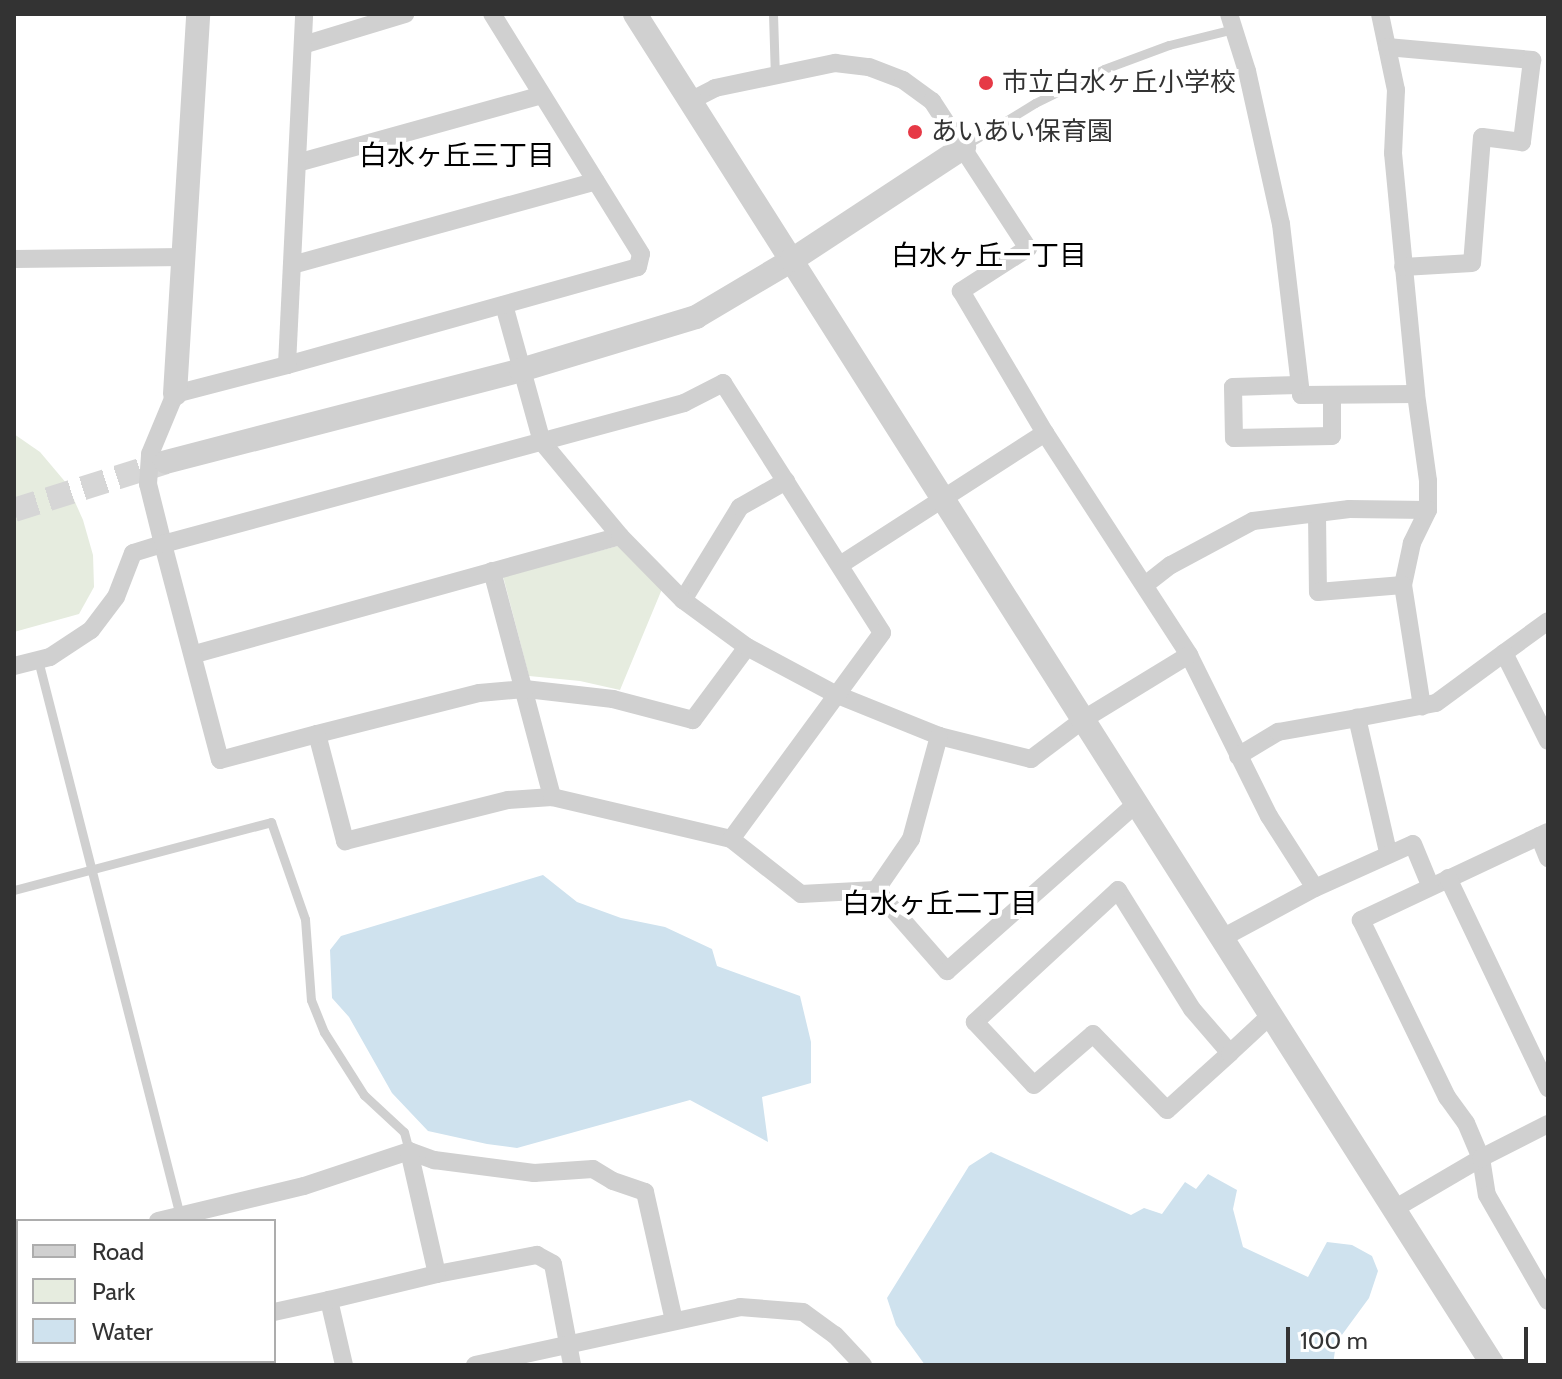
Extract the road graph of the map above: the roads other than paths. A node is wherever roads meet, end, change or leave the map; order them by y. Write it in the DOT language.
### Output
graph roads {
  1 [pos="198,14"];
  2 [pos="304,14"];
  3 [pos="405,14"];
  4 [pos="492,14"];
  5 [pos="635,14"];
  6 [pos="773,14"];
  7 [pos="1380,14"];
  8 [pos="1231,21"];
  9 [pos="303,45"];
  10 [pos="1387,47"];
  11 [pos="775,76"];
  12 [pos="542,95"];
  13 [pos="690,101"];
  14 [pos="964,147"];
  15 [pos="297,163"];
  16 [pos="596,181"];
  17 [pos="185,257"];
  18 [pos="14,259"];
  19 [pos="792,260"];
  20 [pos="292,265"];
  21 [pos="1403,267"];
  22 [pos="504,305"];
  23 [pos="287,365"];
  24 [pos="521,370"];
  25 [pos="1299,385"];
  26 [pos="175,394"];
  27 [pos="1416,394"];
  28 [pos="1332,395"];
  29 [pos="1045,433"];
  30 [pos="542,442"];
  31 [pos="166,462"];
  32 [pos="786,481"];
  33 [pos="943,498"];
  34 [pos="1428,510"];
  35 [pos="1317,514"];
  36 [pos="620,536"];
  37 [pos="163,544"];
  38 [pos="840,565"];
  39 [pos="492,571"];
  40 [pos="1145,585"];
  41 [pos="1403,585"];
  42 [pos="683,600"];
  43 [pos="1548,621"];
  44 [pos="747,647"];
  45 [pos="1504,653"];
  46 [pos="195,654"];
  47 [pos="1189,655"];
  48 [pos="38,660"];
  49 [pos="14,666"];
  50 [pos="525,689"];
  51 [pos="835,694"];
  52 [pos="1422,707"];
  53 [pos="1357,718"];
  54 [pos="1084,719"];
  55 [pos="317,734"];
  56 [pos="939,736"];
  57 [pos="1548,741"];
  58 [pos="1238,756"];
  59 [pos="552,797"];
  60 [pos="1137,803"];
  61 [pos="1544,834"];
  62 [pos="731,839"];
  63 [pos="1388,852"];
  64 [pos="1548,858"];
  65 [pos="92,867"];
  66 [pos="1448,878"];
  67 [pos="1430,885"];
  68 [pos="1315,888"];
  69 [pos="14,890"];
  70 [pos="876,890"];
  71 [pos="1224,937"];
  72 [pos="1272,1014"];
  73 [pos="1230,1053"];
  74 [pos="1548,1088"];
  75 [pos="1548,1124"];
  76 [pos="409,1151"];
  77 [pos="1481,1158"];
  78 [pos="1394,1209"];
  79 [pos="180,1216"];
  80 [pos="167,1219"];
  81 [pos="437,1274"];
  82 [pos="329,1300"];
  83 [pos="1548,1301"];
  84 [pos="276,1312"];
  85 [pos="674,1321"];
  86 [pos="568,1343"];
  87 [pos="344,1365"];
  88 [pos="475,1365"];
  89 [pos="572,1365"];
  90 [pos="863,1365"];
  91 [pos="1493,1365"];
  1 -- 17 [label="street"];
  2 -- 9 [label="street"];
  3 -- 9 [label="street"];
  4 -- 12 [label="street"];
  5 -- 13 [label="street"];
  6 -- 11 [label="lane"];
  7 -- 10 [label="street"];
  8 -- 14 [label="lane"];
  8 -- 25 [label="street"];
  9 -- 15 [label="street"];
  10 -- 21 [label="street"];
  10 -- 21 [label="street"];
  11 -- 13 [label="street"];
  11 -- 14 [label="street"];
  12 -- 15 [label="street"];
  12 -- 16 [label="street"];
  13 -- 19 [label="street"];
  14 -- 19 [label="street"];
  14 -- 29 [label="street"];
  15 -- 20 [label="street"];
  16 -- 20 [label="street"];
  16 -- 22 [label="street"];
  17 -- 18 [label="street"];
  17 -- 26 [label="street"];
  19 -- 24 [label="street"];
  19 -- 33 [label="street"];
  20 -- 23 [label="street"];
  21 -- 27 [label="street"];
  22 -- 23 [label="street"];
  22 -- 24 [label="street"];
  23 -- 26 [label="street"];
  24 -- 30 [label="street"];
  24 -- 31 [label="street"];
  25 -- 28 [label="street"];
  25 -- 28 [label="street"];
  26 -- 37 [label="street"];
  27 -- 28 [label="street"];
  27 -- 34 [label="street"];
  29 -- 33 [label="street"];
  29 -- 40 [label="street"];
  30 -- 32 [label="street"];
  30 -- 36 [label="street"];
  30 -- 37 [label="street"];
  32 -- 38 [label="street"];
  32 -- 42 [label="street"];
  33 -- 38 [label="street"];
  33 -- 54 [label="street"];
  34 -- 35 [label="street"];
  34 -- 41 [label="street"];
  35 -- 40 [label="street"];
  35 -- 41 [label="street"];
  36 -- 39 [label="street"];
  36 -- 42 [label="street"];
  37 -- 46 [label="street"];
  37 -- 48 [label="street"];
  38 -- 51 [label="street"];
  39 -- 46 [label="street"];
  39 -- 50 [label="street"];
  40 -- 47 [label="street"];
  41 -- 52 [label="street"];
  42 -- 44 [label="street"];
  43 -- 45 [label="street"];
  44 -- 50 [label="street"];
  44 -- 51 [label="street"];
  45 -- 52 [label="street"];
  45 -- 57 [label="street"];
  46 -- 55 [label="street"];
  47 -- 54 [label="street"];
  47 -- 58 [label="street"];
  48 -- 49 [label="street"];
  48 -- 65 [label="lane"];
  50 -- 55 [label="street"];
  50 -- 59 [label="street"];
  51 -- 56 [label="street"];
  51 -- 62 [label="street"];
  52 -- 53 [label="street"];
  53 -- 58 [label="street"];
  53 -- 63 [label="street"];
  54 -- 56 [label="street"];
  54 -- 60 [label="street"];
  55 -- 59 [label="street"];
  56 -- 70 [label="street"];
  58 -- 68 [label="street"];
  59 -- 62 [label="street"];
  60 -- 70 [label="street"];
  60 -- 71 [label="street"];
  61 -- 64 [label="street"];
  61 -- 66 [label="street"];
  62 -- 70 [label="street"];
  63 -- 67 [label="street"];
  63 -- 68 [label="street"];
  65 -- 69 [label="lane"];
  65 -- 76 [label="lane"];
  65 -- 79 [label="lane"];
  66 -- 67 [label="street"];
  66 -- 74 [label="street"];
  67 -- 77 [label="street"];
  68 -- 71 [label="street"];
  71 -- 72 [label="street"];
  72 -- 73 [label="street"];
  72 -- 78 [label="street"];
  73 -- 73 [label="street"];
  75 -- 77 [label="street"];
  76 -- 79 [label="street"];
  76 -- 81 [label="street"];
  76 -- 85 [label="street"];
  77 -- 78 [label="street"];
  77 -- 83 [label="street"];
  78 -- 91 [label="street"];
  79 -- 80 [label="street"];
  81 -- 82 [label="street"];
  81 -- 86 [label="street"];
  82 -- 84 [label="street"];
  82 -- 87 [label="street"];
  85 -- 86 [label="street"];
  85 -- 90 [label="street"];
  86 -- 88 [label="street"];
  86 -- 89 [label="street"];
}
